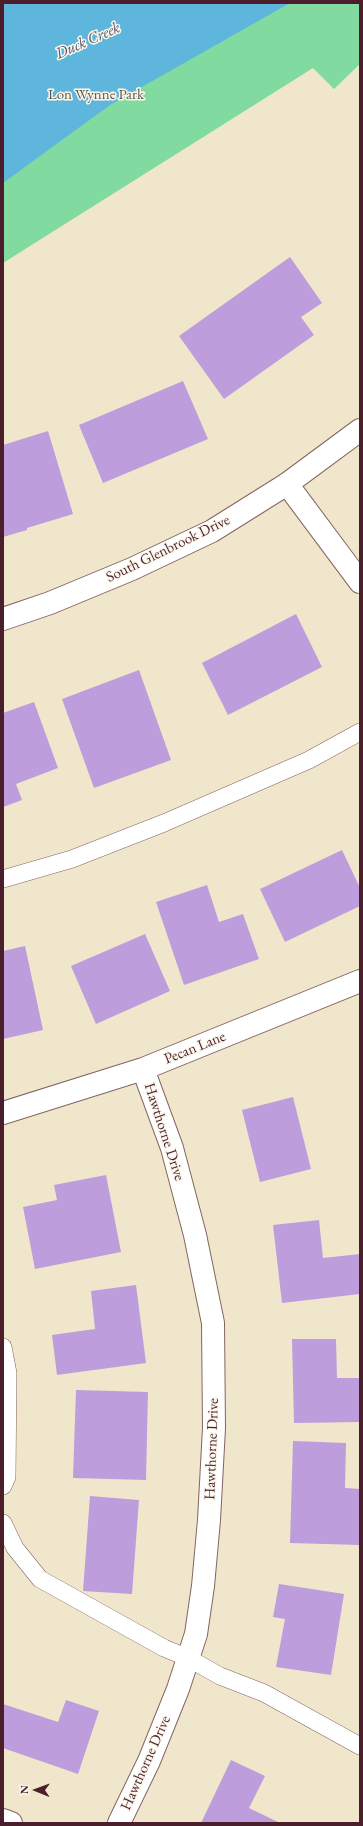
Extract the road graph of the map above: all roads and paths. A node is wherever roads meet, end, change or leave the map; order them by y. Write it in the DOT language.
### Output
graph roads {
  1 [pos="360,430"];
  2 [pos="287,484"];
  3 [pos="360,582"];
  4 [pos="3,619"];
  5 [pos="360,732"];
  6 [pos="3,879"];
  7 [pos="359,984"];
  8 [pos="143,1069"];
  9 [pos="3,1113"];
  10 [pos="3,1348"];
  11 [pos="3,1486"];
  12 [pos="3,1523"];
  13 [pos="188,1658"];
  14 [pos="360,1746"];
  15 [pos="3,1820"];
  16 [pos="11,1823"];
  17 [pos="119,1823"];
  1 -- 2 [label="street, South Glenbrook Drive"];
  2 -- 3 [label="street"];
  2 -- 4 [label="street, South Glenbrook Drive"];
  5 -- 6 [label="lane"];
  7 -- 8 [label="street, Pecan Lane"];
  8 -- 9 [label="street, Pecan Lane"];
  8 -- 13 [label="street, Hawthorne Drive"];
  10 -- 11 [label="lane"];
  12 -- 13 [label="lane"];
  13 -- 14 [label="lane"];
  13 -- 17 [label="street, Hawthorne Drive"];
  15 -- 16 [label="street"];
}
